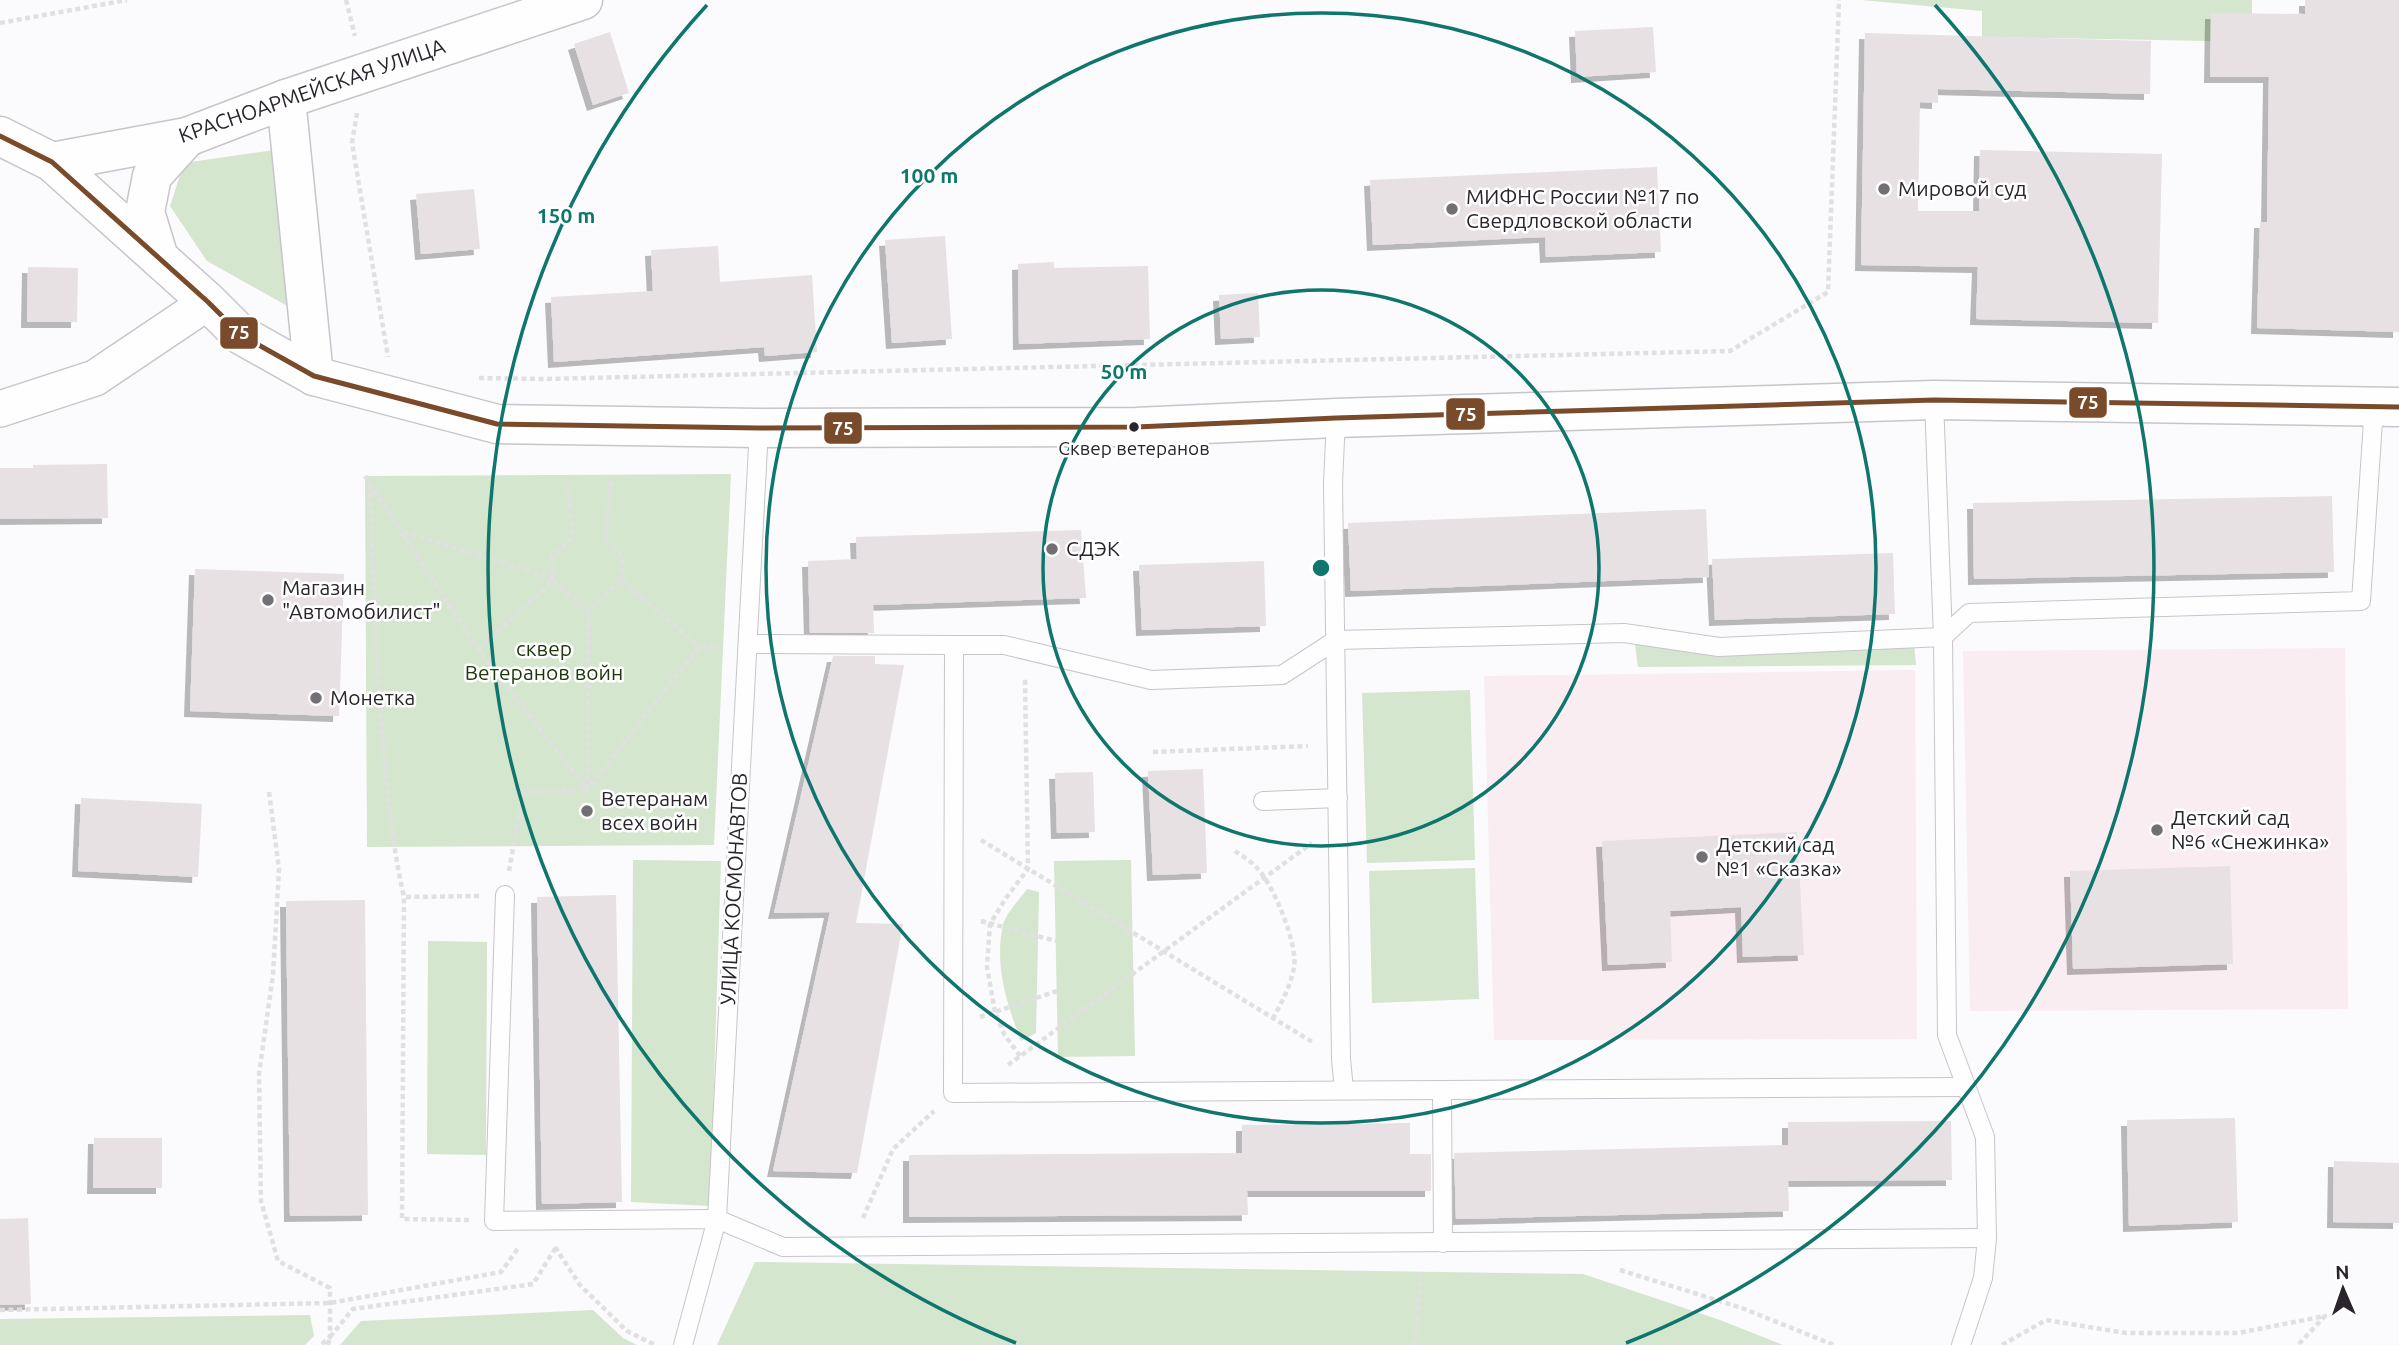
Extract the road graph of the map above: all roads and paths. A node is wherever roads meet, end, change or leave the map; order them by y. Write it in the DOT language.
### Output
graph roads {
  1 [pos="127,0"];
  2 [pos="583,0"];
  3 [pos="1839,0"];
  4 [pos="0,23"];
  5 [pos="364,73"];
  6 [pos="286,99"];
  7 [pos="0,136"];
  8 [pos="187,137"];
  9 [pos="52,162"];
  10 [pos="159,258"];
  11 [pos="208,302"];
  12 [pos="389,362"];
  13 [pos="314,376"];
  14 [pos="468,377"];
  15 [pos="1934,400"];
  16 [pos="2386,407"];
  17 [pos="0,409"];
  18 [pos="1336,418"];
  19 [pos="759,428"];
  20 [pos="365,476"];
  21 [pos="568,482"];
  22 [pos="611,482"];
  23 [pos="370,484"];
  24 [pos="402,532"];
  25 [pos="553,579"];
  26 [pos="621,579"];
  27 [pos="589,612"];
  28 [pos="1943,637"];
  29 [pos="1336,640"];
  30 [pos="748,644"];
  31 [pos="954,645"];
  32 [pos="699,647"];
  33 [pos="478,649"];
  34 [pos="1025,650"];
  35 [pos="1337,744"];
  36 [pos="1153,751"];
  37 [pos="587,790"];
  38 [pos="269,792"];
  39 [pos="1338,798"];
  40 [pos="1263,801"];
  41 [pos="953,824"];
  42 [pos="1338,824"];
  43 [pos="1235,851"];
  44 [pos="1028,869"];
  45 [pos="1264,877"];
  46 [pos="505,895"];
  47 [pos="404,897"];
  48 [pos="953,915"];
  49 [pos="990,924"];
  50 [pos="1056,941"];
  51 [pos="1164,952"];
  52 [pos="1057,991"];
  53 [pos="995,1012"];
  54 [pos="1273,1018"];
  55 [pos="953,1027"];
  56 [pos="1020,1056"];
  57 [pos="1341,1059"];
  58 [pos="1966,1087"];
  59 [pos="1344,1090"];
  60 [pos="1442,1090"];
  61 [pos="953,1093"];
  62 [pos="717,1219"];
  63 [pos="540,1220"];
  64 [pos="573,1220"];
  65 [pos="494,1221"];
  66 [pos="1987,1238"];
  67 [pos="1420,1243"];
  68 [pos="1443,1243"];
  69 [pos="851,1246"];
  70 [pos="556,1248"];
  71 [pos="1608,1267"];
  72 [pos="330,1303"];
  73 [pos="0,1310"];
  74 [pos="330,1337"];
  75 [pos="321,1345"];
  76 [pos="328,1345"];
  77 [pos="655,1345"];
  78 [pos="683,1345"];
  79 [pos="1413,1345"];
  80 [pos="1834,1345"];
  81 [pos="1961,1345"];
  82 [pos="2002,1345"];
  83 [pos="2298,1345"];
  1 -- 4 [label="path"];
  2 -- 5 [label="main road, КРАСНОАРМЕЙСКАЯ УЛИЦА"];
  3 -- 14 [label="path"];
  5 -- 6 [label="main road, КРАСНОАРМЕЙСКАЯ УЛИЦА"];
  5 -- 12 [label="path"];
  6 -- 8 [label="main road, КРАСНОАРМЕЙСКАЯ УЛИЦА"];
  6 -- 13 [label="main road"];
  7 -- 9 [label="main road"];
  8 -- 9 [label="main road, КРАСНОАРМЕЙСКАЯ УЛИЦА"];
  8 -- 10 [label="main road"];
  9 -- 10 [label="main road"];
  10 -- 11 [label="main road"];
  11 -- 13 [label="main road"];
  11 -- 17 [label="street"];
  13 -- 19 [label="main road"];
  15 -- 16 [label="main road"];
  15 -- 18 [label="main road"];
  15 -- 28 [label="lane"];
  16 -- 28 [label="lane"];
  18 -- 19 [label="main road"];
  18 -- 29 [label="lane"];
  19 -- 30 [label="lane, УЛИЦА КОСМОНАВТОВ"];
  20 -- 23 [label="path"];
  21 -- 25 [label="path"];
  22 -- 26 [label="path"];
  23 -- 24 [label="path"];
  23 -- 47 [label="path"];
  24 -- 25 [label="path"];
  24 -- 33 [label="path"];
  25 -- 27 [label="path"];
  25 -- 33 [label="path"];
  26 -- 27 [label="path"];
  26 -- 32 [label="path"];
  27 -- 37 [label="path"];
  28 -- 29 [label="lane"];
  28 -- 58 [label="lane"];
  29 -- 34 [label="lane"];
  29 -- 35 [label="lane"];
  30 -- 31 [label="lane"];
  30 -- 32 [label="path"];
  30 -- 62 [label="lane, УЛИЦА КОСМОНАВТОВ"];
  31 -- 34 [label="lane"];
  31 -- 41 [label="lane"];
  32 -- 37 [label="path"];
  33 -- 37 [label="path"];
  34 -- 44 [label="path"];
  35 -- 36 [label="path"];
  35 -- 39 [label="lane"];
  37 -- 46 [label="path"];
  38 -- 72 [label="path"];
  39 -- 40 [label="lane"];
  39 -- 42 [label="lane"];
  41 -- 44 [label="path"];
  41 -- 48 [label="lane"];
  42 -- 45 [label="path"];
  42 -- 57 [label="lane"];
  43 -- 45 [label="path"];
  44 -- 49 [label="path"];
  44 -- 51 [label="path"];
  45 -- 51 [label="path"];
  45 -- 54 [label="path"];
  46 -- 47 [label="path"];
  46 -- 65 [label="lane"];
  47 -- 65 [label="path"];
  48 -- 49 [label="path"];
  48 -- 55 [label="lane"];
  49 -- 50 [label="path"];
  49 -- 53 [label="path"];
  51 -- 54 [label="path"];
  51 -- 56 [label="path"];
  52 -- 53 [label="path"];
  53 -- 55 [label="path"];
  53 -- 56 [label="path"];
  54 -- 57 [label="path"];
  55 -- 61 [label="lane"];
  56 -- 61 [label="path"];
  57 -- 59 [label="lane"];
  58 -- 60 [label="lane"];
  58 -- 66 [label="lane"];
  59 -- 60 [label="lane"];
  59 -- 61 [label="lane"];
  60 -- 68 [label="lane"];
  61 -- 69 [label="path"];
  62 -- 64 [label="lane"];
  62 -- 69 [label="lane"];
  62 -- 78 [label="lane, УЛИЦА КОСМОНАВТОВ"];
  63 -- 64 [label="lane"];
  63 -- 65 [label="lane"];
  63 -- 70 [label="path"];
  63 -- 72 [label="path"];
  64 -- 70 [label="path"];
  66 -- 68 [label="lane"];
  66 -- 81 [label="lane"];
  67 -- 68 [label="lane"];
  67 -- 69 [label="lane"];
  67 -- 79 [label="path"];
  70 -- 74 [label="path"];
  70 -- 77 [label="path"];
  71 -- 80 [label="path"];
  72 -- 73 [label="path"];
  72 -- 74 [label="path"];
  74 -- 75 [label="path"];
  74 -- 76 [label="path"];
  82 -- 83 [label="path"];
}
